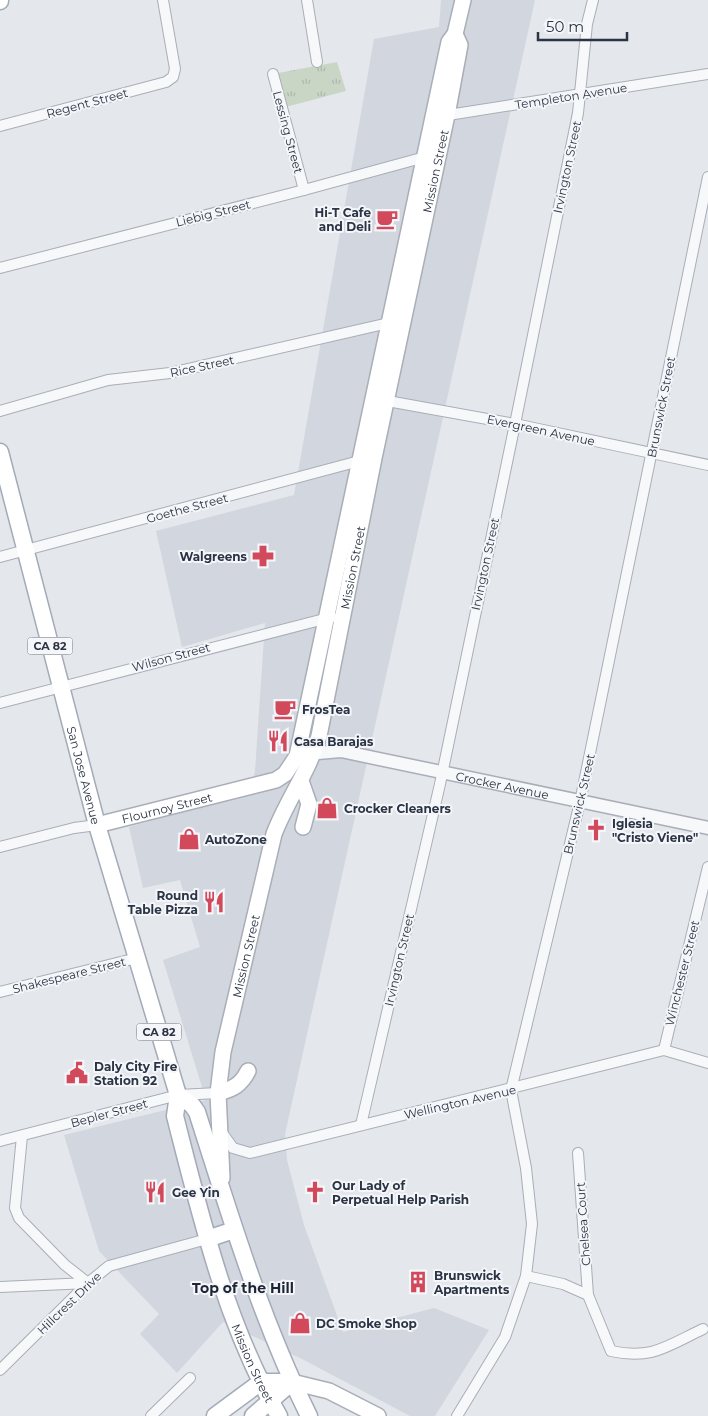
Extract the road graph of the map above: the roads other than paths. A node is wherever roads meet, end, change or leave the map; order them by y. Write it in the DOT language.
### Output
graph roads {
  1 [pos="163,0"];
  2 [pos="307,0"];
  3 [pos="593,0"];
  4 [pos="460,4"];
  5 [pos="317,62"];
  6 [pos="273,74"];
  7 [pos="708,74"];
  8 [pos="581,95"];
  9 [pos="440,116"];
  10 [pos="0,126"];
  11 [pos="425,157"];
  12 [pos="708,177"];
  13 [pos="304,190"];
  14 [pos="0,268"];
  15 [pos="405,319"];
  16 [pos="390,323"];
  17 [pos="381,400"];
  18 [pos="0,411"];
  19 [pos="515,424"];
  20 [pos="0,452"];
  21 [pos="652,454"];
  22 [pos="367,460"];
  23 [pos="708,466"];
  24 [pos="26,550"];
  25 [pos="0,558"];
  26 [pos="343,614"];
  27 [pos="327,618"];
  28 [pos="61,686"];
  29 [pos="0,703"];
  30 [pos="315,752"];
  31 [pos="297,756"];
  32 [pos="442,774"];
  33 [pos="276,780"];
  34 [pos="301,781"];
  35 [pos="580,802"];
  36 [pos="97,825"];
  37 [pos="303,827"];
  38 [pos="708,828"];
  39 [pos="274,834"];
  40 [pos="0,847"];
  41 [pos="708,867"];
  42 [pos="137,958"];
  43 [pos="0,992"];
  44 [pos="664,1050"];
  45 [pos="708,1063"];
  46 [pos="248,1071"];
  47 [pos="511,1090"];
  48 [pos="218,1093"];
  49 [pos="178,1095"];
  50 [pos="361,1125"];
  51 [pos="219,1130"];
  52 [pos="22,1136"];
  53 [pos="0,1141"];
  54 [pos="578,1153"];
  55 [pos="222,1185"];
  56 [pos="234,1230"];
  57 [pos="207,1239"];
  58 [pos="526,1276"];
  59 [pos="88,1283"];
  60 [pos="0,1287"];
  61 [pos="588,1295"];
  62 [pos="703,1329"];
  63 [pos="0,1370"];
  64 [pos="190,1378"];
  65 [pos="261,1382"];
  66 [pos="292,1382"];
  67 [pos="270,1401"];
  68 [pos="151,1416"];
  69 [pos="215,1416"];
  70 [pos="253,1416"];
  71 [pos="279,1416"];
  72 [pos="309,1416"];
  73 [pos="378,1416"];
  74 [pos="456,1416"];
  1 -- 10 [label="street, Regent Street"];
  2 -- 5 [label="street"];
  3 -- 8 [label="street, Irvington Street"];
  4 -- 9 [label="main road, Mission Street"];
  6 -- 13 [label="street, Lessing Street"];
  7 -- 8 [label="street, Templeton Avenue"];
  8 -- 9 [label="street, Templeton Avenue"];
  8 -- 19 [label="street, Irvington Street"];
  9 -- 11 [label="main road, Mission Street"];
  9 -- 15 [label="main road, Mission Street"];
  11 -- 13 [label="street, Liebig Street"];
  11 -- 16 [label="main road, Mission Street"];
  12 -- 21 [label="street, Brunswick Street"];
  13 -- 14 [label="street, Liebig Street"];
  15 -- 16 [label="street, Rice Street"];
  15 -- 17 [label="main road, Mission Street"];
  16 -- 17 [label="main road, Mission Street"];
  16 -- 18 [label="street, Rice Street"];
  17 -- 19 [label="street, Evergreen Avenue"];
  17 -- 22 [label="main road, Mission Street"];
  19 -- 21 [label="street, Evergreen Avenue"];
  19 -- 32 [label="street, Irvington Street"];
  20 -- 24 [label="main road, San Jose Avenue / CA 82"];
  21 -- 23 [label="street, Evergreen Avenue"];
  21 -- 35 [label="street, Brunswick Street"];
  22 -- 24 [label="street, Goethe Street"];
  22 -- 26 [label="main road, Mission Street"];
  22 -- 27 [label="main road, Mission Street"];
  24 -- 25 [label="street, Goethe Street"];
  24 -- 28 [label="main road, San Jose Avenue / CA 82"];
  26 -- 27 [label="street, Wilson Street"];
  26 -- 30 [label="main road, Mission Street"];
  27 -- 28 [label="street, Wilson Street"];
  27 -- 31 [label="main road, Mission Street"];
  28 -- 29 [label="street, Wilson Street"];
  28 -- 36 [label="main road, San Jose Avenue / CA 82"];
  30 -- 31 [label="street, Crocker Avenue"];
  30 -- 32 [label="street, Crocker Avenue"];
  30 -- 34 [label="main road, Mission Street"];
  31 -- 33 [label="main road"];
  32 -- 35 [label="street, Crocker Avenue"];
  32 -- 50 [label="street, Irvington Street"];
  33 -- 36 [label="main road, Flournoy Street"];
  33 -- 39 [label="main road"];
  34 -- 37 [label="main road"];
  34 -- 39 [label="main road, Mission Street"];
  35 -- 38 [label="street, Crocker Avenue"];
  35 -- 47 [label="street, Brunswick Street"];
  36 -- 40 [label="street, Flournoy Street"];
  36 -- 42 [label="main road, San Jose Avenue / CA 82"];
  39 -- 48 [label="main road, Mission Street"];
  41 -- 44 [label="street, Winchester Street"];
  42 -- 43 [label="street, Shakespeare Street"];
  42 -- 49 [label="main road, San Jose Avenue / CA 82"];
  44 -- 45 [label="street"];
  44 -- 47 [label="street, Wellington Avenue"];
  46 -- 48 [label="main road"];
  47 -- 50 [label="street, Wellington Avenue"];
  47 -- 58 [label="street, Brunswick Street"];
  48 -- 49 [label="street, Bepler Street"];
  48 -- 51 [label="main road, Mission Street"];
  49 -- 52 [label="street, Bepler Street"];
  49 -- 55 [label="main road"];
  49 -- 57 [label="main road, Mission Street / CA 82"];
  50 -- 51 [label="street, Wellington Avenue"];
  51 -- 55 [label="main road, Mission Street"];
  52 -- 53 [label="street, Bepler Street"];
  52 -- 59 [label="street"];
  54 -- 61 [label="street, Chelsea Court"];
  55 -- 56 [label="main road"];
  56 -- 57 [label="main road"];
  56 -- 66 [label="main road"];
  57 -- 59 [label="street, Hillcrest Drive"];
  57 -- 65 [label="main road, Mission Street / CA 82"];
  58 -- 61 [label="street"];
  58 -- 74 [label="street, Brunswick Street"];
  59 -- 60 [label="street"];
  59 -- 63 [label="street, Hillcrest Drive"];
  61 -- 62 [label="street, Chelsea Court"];
  64 -- 68 [label="street"];
  65 -- 66 [label="main road"];
  65 -- 67 [label="main road, Mission Street / CA 82"];
  65 -- 69 [label="main road"];
  66 -- 67 [label="main road"];
  66 -- 72 [label="main road"];
  66 -- 73 [label="main road"];
  67 -- 70 [label="main road"];
  67 -- 71 [label="main road, Mission Street / CA 82"];
}
